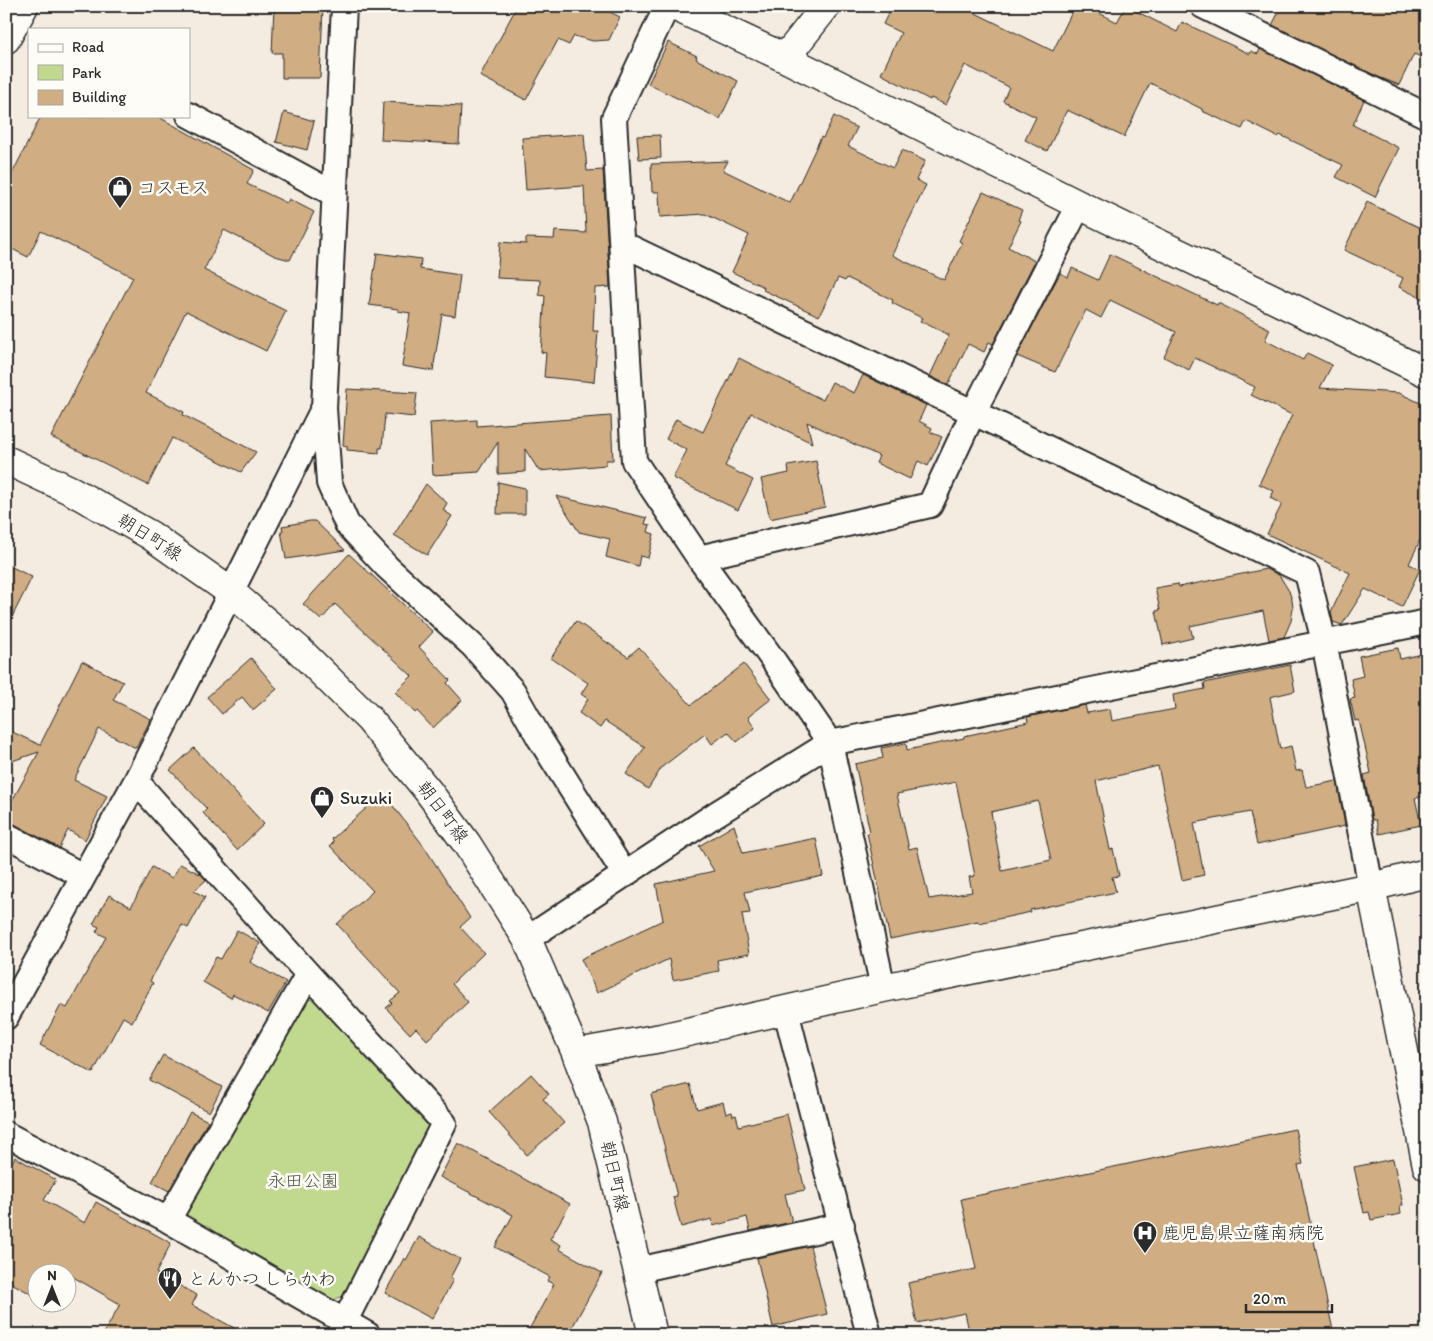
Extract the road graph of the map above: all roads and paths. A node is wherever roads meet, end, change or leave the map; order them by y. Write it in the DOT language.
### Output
graph roads {
  1 [pos="344,6"];
  2 [pos="667,6"];
  3 [pos="674,6"];
  4 [pos="826,6"];
  5 [pos="1204,6"];
  6 [pos="785,58"];
  7 [pos="190,116"];
  8 [pos="1427,116"];
  9 [pos="334,194"];
  10 [pos="1079,205"];
  11 [pos="623,244"];
  12 [pos="1427,373"];
  13 [pos="324,408"];
  14 [pos="973,413"];
  15 [pos="6,460"];
  16 [pos="700,558"];
  17 [pos="232,593"];
  18 [pos="1427,622"];
  19 [pos="1324,642"];
  20 [pos="830,743"];
  21 [pos="136,781"];
  22 [pos="6,835"];
  23 [pos="1427,873"];
  24 [pos="83,876"];
  25 [pos="625,876"];
  26 [pos="1371,887"];
  27 [pos="527,939"];
  28 [pos="308,974"];
  29 [pos="883,988"];
  30 [pos="786,1011"];
  31 [pos="6,1017"];
  32 [pos="576,1053"];
  33 [pos="1420,1107"];
  34 [pos="6,1134"];
  35 [pos="1427,1166"];
  36 [pos="168,1220"];
  37 [pos="842,1225"];
  38 [pos="638,1270"];
  39 [pos="341,1328"];
  40 [pos="368,1335"];
  41 [pos="653,1335"];
  42 [pos="869,1335"];
  1 -- 9 [label="street"];
  2 -- 11 [label="street"];
  3 -- 6 [label="street"];
  4 -- 6 [label="street"];
  5 -- 8 [label="street"];
  6 -- 10 [label="street"];
  7 -- 9 [label="street"];
  9 -- 13 [label="street"];
  10 -- 12 [label="street"];
  10 -- 14 [label="street"];
  11 -- 14 [label="street"];
  11 -- 16 [label="street"];
  13 -- 17 [label="street"];
  13 -- 25 [label="street"];
  14 -- 16 [label="street"];
  14 -- 19 [label="street"];
  15 -- 17 [label="street, 朝日町線"];
  16 -- 20 [label="street"];
  17 -- 21 [label="street"];
  17 -- 27 [label="street, 朝日町線"];
  18 -- 19 [label="street"];
  19 -- 20 [label="street"];
  19 -- 26 [label="street"];
  20 -- 25 [label="street"];
  20 -- 29 [label="street"];
  21 -- 24 [label="street"];
  21 -- 28 [label="street"];
  22 -- 24 [label="street"];
  23 -- 26 [label="street"];
  24 -- 31 [label="street"];
  25 -- 27 [label="street"];
  26 -- 29 [label="street"];
  26 -- 33 [label="street"];
  27 -- 32 [label="street, 朝日町線"];
  28 -- 36 [label="street"];
  28 -- 39 [label="street"];
  29 -- 30 [label="street"];
  30 -- 32 [label="street"];
  30 -- 37 [label="street"];
  32 -- 38 [label="street, 朝日町線"];
  33 -- 35 [label="street"];
  34 -- 36 [label="street"];
  36 -- 39 [label="street"];
  37 -- 38 [label="street"];
  37 -- 42 [label="street"];
  38 -- 41 [label="street, 朝日町線"];
  39 -- 40 [label="street"];
}
